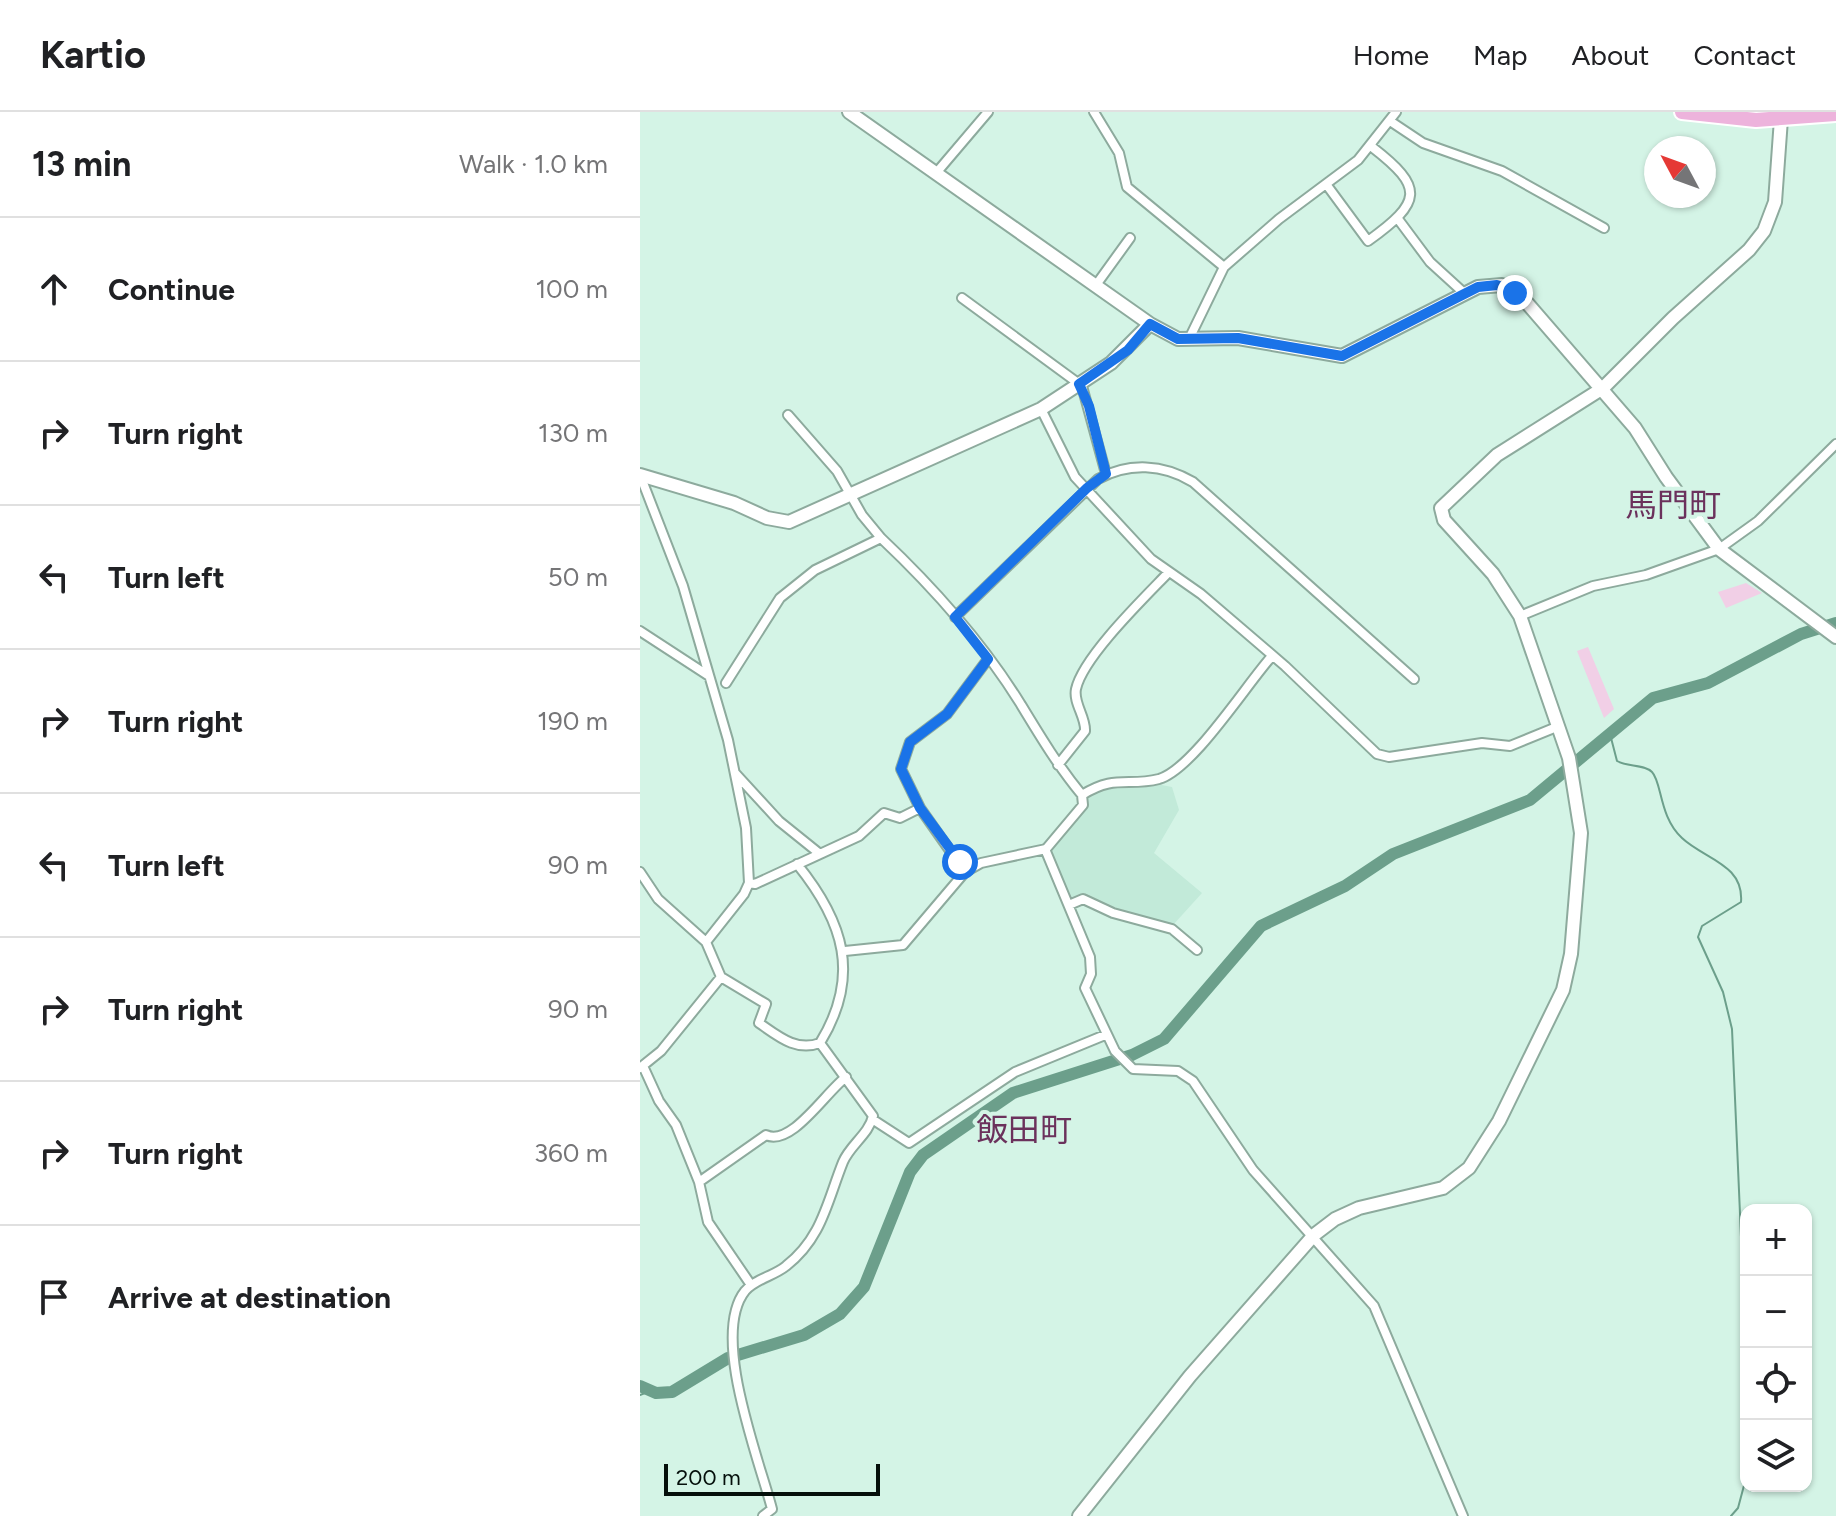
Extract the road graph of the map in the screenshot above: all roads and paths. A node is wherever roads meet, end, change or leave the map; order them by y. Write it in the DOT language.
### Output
graph roads {
  1 [pos="849,112"];
  2 [pos="988,112"];
  3 [pos="1094,112"];
  4 [pos="1396,112"];
  5 [pos="1682,112"];
  6 [pos="1836,114"];
  7 [pos="1781,119"];
  8 [pos="1390,121"];
  9 [pos="1372,147"];
  10 [pos="937,172"];
  11 [pos="1326,184"];
  12 [pos="1398,219"];
  13 [pos="1604,228"];
  14 [pos="1130,238"];
  15 [pos="1224,267"];
  16 [pos="1096,285"];
  17 [pos="1464,293"];
  18 [pos="962,298"];
  19 [pos="1150,324"];
  20 [pos="1189,339"];
  21 [pos="1079,384"];
  22 [pos="1603,388"];
  23 [pos="1041,409"];
  24 [pos="788,415"];
  25 [pos="1836,444"];
  26 [pos="1106,474"];
  27 [pos="640,475"];
  28 [pos="1087,488"];
  29 [pos="851,496"];
  30 [pos="881,538"];
  31 [pos="1719,549"];
  32 [pos="1168,573"];
  33 [pos="1520,616"];
  34 [pos="955,617"];
  35 [pos="640,631"];
  36 [pos="1833,635"];
  37 [pos="1272,656"];
  38 [pos="988,659"];
  39 [pos="709,676"];
  40 [pos="1414,679"];
  41 [pos="726,683"];
  42 [pos="1559,726"];
  43 [pos="1058,765"];
  44 [pos="735,772"];
  45 [pos="1082,795"];
  46 [pos="920,808"];
  47 [pos="1045,849"];
  48 [pos="820,854"];
  49 [pos="797,864"];
  50 [pos="640,872"];
  51 [pos="965,872"];
  52 [pos="749,883"];
  53 [pos="1069,905"];
  54 [pos="706,942"];
  55 [pos="1197,950"];
  56 [pos="845,951"];
  57 [pos="721,977"];
  58 [pos="1105,1035"];
  59 [pos="820,1043"];
  60 [pos="642,1067"];
  61 [pos="846,1077"];
  62 [pos="872,1119"];
  63 [pos="699,1182"];
  64 [pos="1314,1235"];
  65 [pos="751,1285"];
  66 [pos="763,1516"];
  67 [pos="1079,1516"];
  68 [pos="1463,1516"];
  1 -- 10 [label="street"];
  2 -- 10 [label="street"];
  3 -- 15 [label="street"];
  4 -- 8 [label="street"];
  5 -- 7 [label="main road"];
  6 -- 7 [label="main road"];
  7 -- 22 [label="street"];
  8 -- 9 [label="street"];
  8 -- 13 [label="street"];
  9 -- 11 [label="street"];
  9 -- 12 [label="street"];
  10 -- 16 [label="street"];
  11 -- 12 [label="street"];
  11 -- 15 [label="street"];
  12 -- 17 [label="street"];
  14 -- 16 [label="street"];
  15 -- 20 [label="street"];
  16 -- 19 [label="street"];
  17 -- 20 [label="street"];
  17 -- 22 [label="street"];
  18 -- 21 [label="street"];
  19 -- 20 [label="street"];
  19 -- 21 [label="street"];
  21 -- 23 [label="street"];
  21 -- 26 [label="street"];
  22 -- 31 [label="street"];
  22 -- 33 [label="street"];
  23 -- 28 [label="street"];
  23 -- 29 [label="street"];
  24 -- 29 [label="street"];
  25 -- 31 [label="street"];
  26 -- 28 [label="street"];
  26 -- 40 [label="street"];
  27 -- 29 [label="street"];
  27 -- 39 [label="street"];
  28 -- 32 [label="street"];
  28 -- 34 [label="street"];
  29 -- 30 [label="street"];
  30 -- 34 [label="street"];
  30 -- 41 [label="street"];
  31 -- 33 [label="street"];
  31 -- 36 [label="street"];
  32 -- 37 [label="street"];
  32 -- 43 [label="street"];
  33 -- 42 [label="street"];
  34 -- 38 [label="street"];
  35 -- 39 [label="street"];
  37 -- 42 [label="street"];
  37 -- 45 [label="street"];
  38 -- 43 [label="street"];
  38 -- 46 [label="street"];
  39 -- 44 [label="street"];
  42 -- 64 [label="street"];
  43 -- 45 [label="street"];
  44 -- 48 [label="street"];
  44 -- 52 [label="street"];
  45 -- 47 [label="street"];
  46 -- 48 [label="street"];
  46 -- 51 [label="street"];
  47 -- 51 [label="street"];
  47 -- 53 [label="street"];
  48 -- 49 [label="street"];
  49 -- 52 [label="street"];
  49 -- 56 [label="street"];
  50 -- 54 [label="street"];
  51 -- 56 [label="street"];
  52 -- 54 [label="street"];
  53 -- 55 [label="street"];
  53 -- 58 [label="street"];
  54 -- 57 [label="street"];
  56 -- 59 [label="street"];
  57 -- 59 [label="street"];
  57 -- 60 [label="street"];
  58 -- 62 [label="street"];
  58 -- 64 [label="street"];
  59 -- 61 [label="street"];
  60 -- 63 [label="street"];
  61 -- 62 [label="street"];
  61 -- 63 [label="street"];
  62 -- 65 [label="street"];
  63 -- 65 [label="street"];
  64 -- 67 [label="street"];
  64 -- 68 [label="street"];
  65 -- 66 [label="street"];
}
